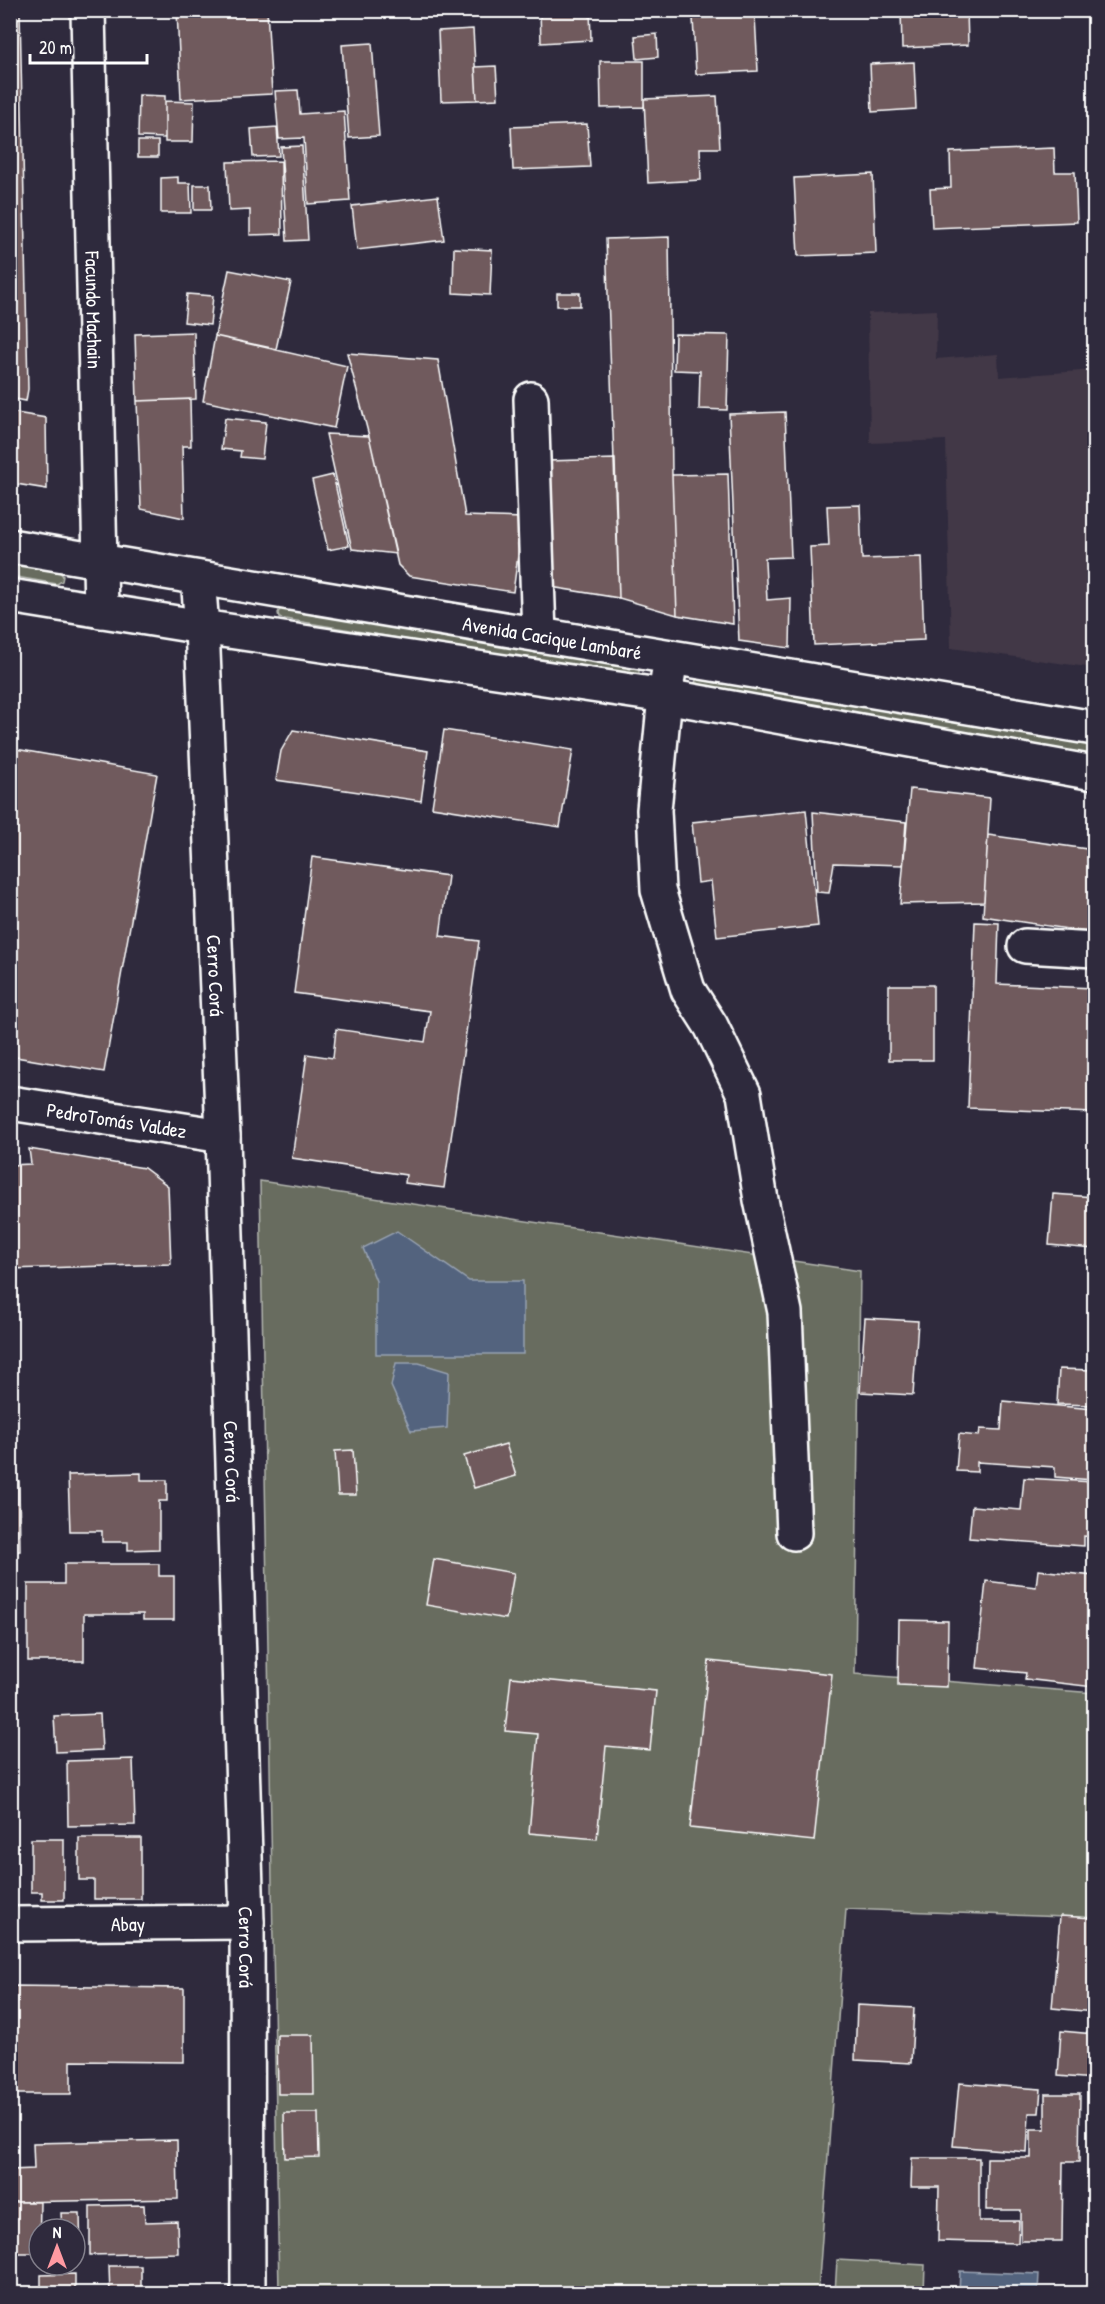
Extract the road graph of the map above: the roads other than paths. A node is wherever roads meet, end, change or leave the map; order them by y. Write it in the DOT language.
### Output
graph roads {
  1 [pos="88,10"];
  2 [pos="531,399"];
  3 [pos="10,546"];
  4 [pos="100,561"];
  5 [pos="198,578"];
  6 [pos="10,596"];
  7 [pos="101,611"];
  8 [pos="202,627"];
  9 [pos="539,635"];
  10 [pos="671,657"];
  11 [pos="665,696"];
  12 [pos="1095,728"];
  13 [pos="1095,773"];
  14 [pos="1025,946"];
  15 [pos="1095,950"];
  16 [pos="10,1103"];
  17 [pos="223,1136"];
  18 [pos="794,1533"];
  19 [pos="247,1922"];
  20 [pos="10,1924"];
  21 [pos="248,2294"];
  1 -- 4 [label="street, Facundo Machain"];
  2 -- 9 [label="street"];
  3 -- 4 [label="street, Avenida Cacique Lambaré"];
  4 -- 5 [label="street, Avenida Cacique Lambaré"];
  4 -- 7 [label="street, Facundo Machain"];
  5 -- 8 [label="street"];
  5 -- 9 [label="street, Avenida Cacique Lambaré"];
  6 -- 7 [label="street, Avenida Cacique Lambaré"];
  7 -- 8 [label="street, Avenida Cacique Lambaré"];
  8 -- 11 [label="street, Avenida Cacique Lambaré"];
  8 -- 17 [label="street, Cerro Corá"];
  9 -- 10 [label="street, Avenida Cacique Lambaré"];
  10 -- 11 [label="street"];
  10 -- 12 [label="street, Avenida Cacique Lambaré"];
  11 -- 13 [label="street, Avenida Cacique Lambaré"];
  11 -- 18 [label="street"];
  14 -- 15 [label="street"];
  16 -- 17 [label="street, PedroTomás Valdez"];
  17 -- 19 [label="street, Cerro Corá"];
  19 -- 20 [label="street, Abay"];
  19 -- 21 [label="street, Cerro Corá"];
}
